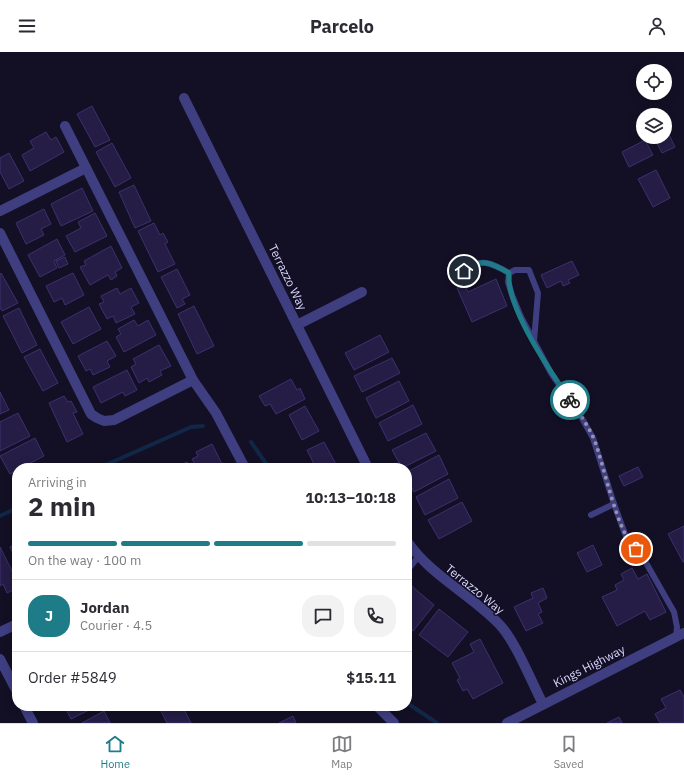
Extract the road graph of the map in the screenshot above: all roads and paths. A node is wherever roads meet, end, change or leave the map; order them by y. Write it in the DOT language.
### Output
graph roads {
  1 [pos="184,98"];
  2 [pos="65,126"];
  3 [pos="86,168"];
  4 [pos="0,211"];
  5 [pos="0,233"];
  6 [pos="464,271"];
  7 [pos="509,273"];
  8 [pos="362,292"];
  9 [pos="297,325"];
  10 [pos="534,341"];
  11 [pos="193,380"];
  12 [pos="242,463"];
  13 [pos="366,463"];
  14 [pos="614,504"];
  15 [pos="591,515"];
  16 [pos="412,548"];
  17 [pos="418,557"];
  18 [pos="412,565"];
  19 [pos="12,626"];
  20 [pos="0,632"];
  21 [pos="680,635"];
  22 [pos="0,659"];
  23 [pos="12,682"];
  24 [pos="543,704"];
  25 [pos="27,711"];
  26 [pos="382,711"];
  27 [pos="33,723"];
  28 [pos="394,723"];
  29 [pos="507,723"];
  1 -- 9 [label="street, Terrazzo Way"];
  2 -- 3 [label="street"];
  3 -- 4 [label="street"];
  3 -- 11 [label="street"];
  5 -- 11 [label="street"];
  6 -- 7 [label="lane"];
  7 -- 10 [label="lane"];
  7 -- 10 [label="lane"];
  8 -- 9 [label="street"];
  9 -- 13 [label="street, Terrazzo Way"];
  10 -- 14 [label="lane"];
  11 -- 12 [label="street"];
  14 -- 15 [label="lane"];
  14 -- 21 [label="lane"];
  16 -- 17 [label="street, Terrazzo Way"];
  17 -- 18 [label="lane"];
  17 -- 24 [label="street, Terrazzo Way"];
  19 -- 20 [label="street"];
  21 -- 24 [label="street, Kings Highway"];
  22 -- 23 [label="street"];
  24 -- 29 [label="street, Kings Highway"];
  25 -- 27 [label="street"];
  26 -- 28 [label="street"];
}
